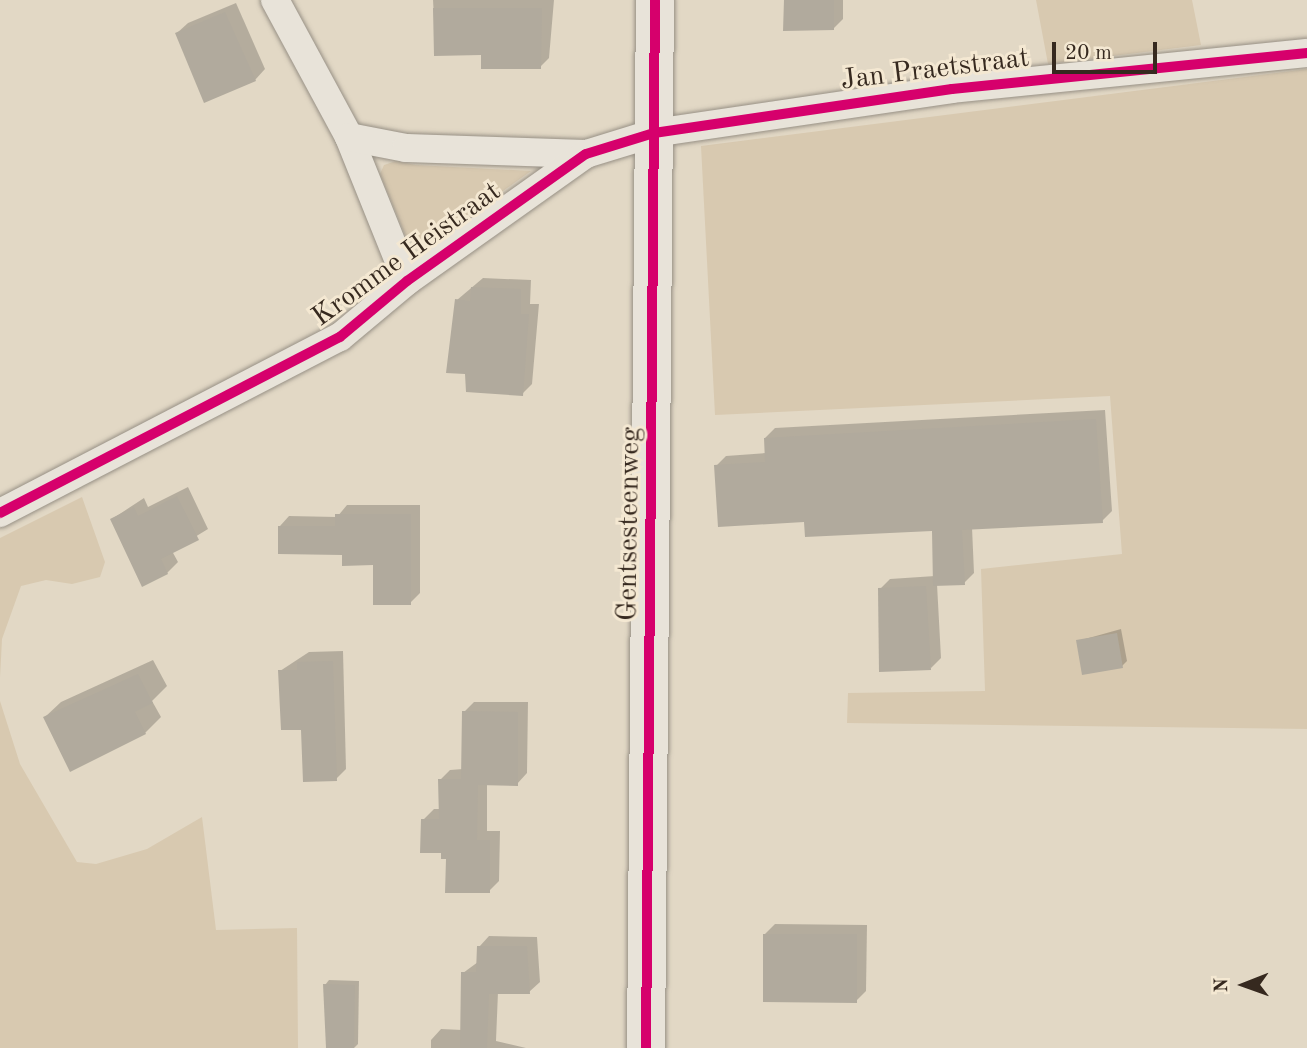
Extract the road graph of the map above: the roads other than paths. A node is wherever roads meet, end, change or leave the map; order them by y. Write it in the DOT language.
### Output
graph roads {
  1 [pos="275,0"];
  2 [pos="655,0"];
  3 [pos="1307,52"];
  4 [pos="654,133"];
  5 [pos="349,137"];
  6 [pos="586,153"];
  7 [pos="407,281"];
  8 [pos="0,513"];
  9 [pos="646,1048"];
  1 -- 5 [label="street"];
  2 -- 4 [label="main road, Gentsesteenweg"];
  3 -- 4 [label="street, Jan Praetstraat"];
  4 -- 6 [label="street, Kromme Heistraat"];
  4 -- 9 [label="main road, Gentsesteenweg"];
  5 -- 6 [label="street"];
  5 -- 7 [label="street"];
  6 -- 7 [label="street, Kromme Heistraat"];
  7 -- 8 [label="street, Kromme Heistraat"];
}
